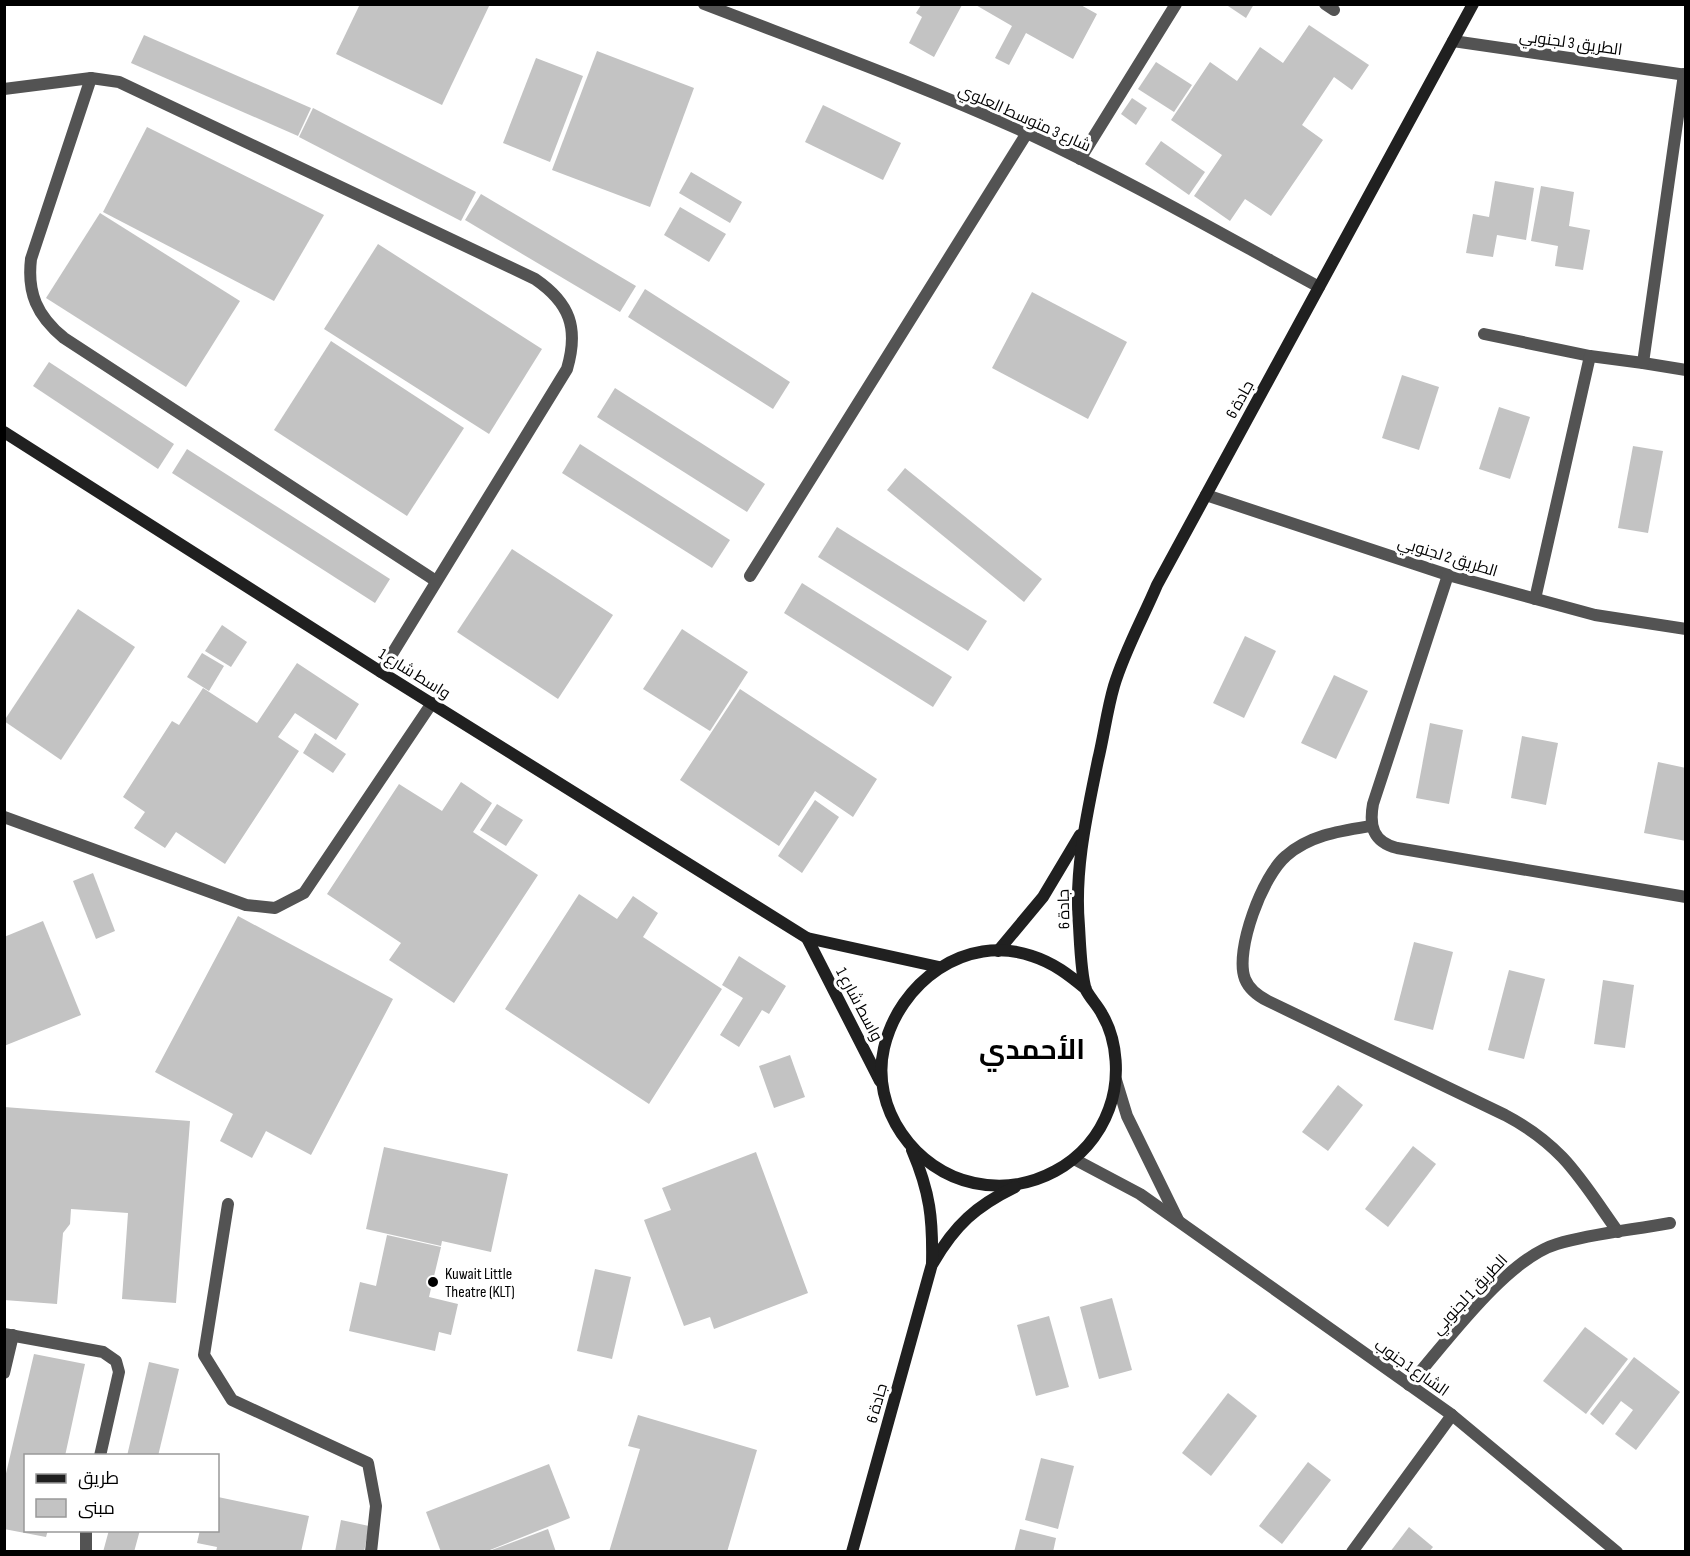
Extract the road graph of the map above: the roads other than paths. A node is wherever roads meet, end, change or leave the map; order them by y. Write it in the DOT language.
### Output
graph roads {
  1 [pos="704,4"];
  2 [pos="1176,4"];
  3 [pos="1473,4"];
  4 [pos="1453,41"];
  5 [pos="1685,74"];
  6 [pos="92,78"];
  7 [pos="4,89"];
  8 [pos="1027,133"];
  9 [pos="1080,159"];
  10 [pos="1319,287"];
  11 [pos="1484,334"];
  12 [pos="1590,356"];
  13 [pos="1643,363"];
  14 [pos="1686,370"];
  15 [pos="5,433"];
  16 [pos="1206,495"];
  17 [pos="1448,575"];
  18 [pos="750,576"];
  19 [pos="436,581"];
  20 [pos="1535,599"];
  21 [pos="1686,629"];
  22 [pos="381,672"];
  23 [pos="432,703"];
  24 [pos="4,817"];
  25 [pos="1371,826"];
  26 [pos="1084,829"];
  27 [pos="1686,897"];
  28 [pos="807,938"];
  29 [pos="998,951"];
  30 [pos="939,967"];
  31 [pos="1086,989"];
  32 [pos="1116,1080"];
  33 [pos="883,1086"];
  34 [pos="910,1146"];
  35 [pos="1074,1159"];
  36 [pos="1019,1185"];
  37 [pos="228,1204"];
  38 [pos="1178,1221"];
  39 [pos="1670,1223"];
  40 [pos="1618,1232"];
  41 [pos="932,1264"];
  42 [pos="9,1335"];
  43 [pos="4,1373"];
  44 [pos="1409,1385"];
  45 [pos="1452,1415"];
  46 [pos="100,1454"];
  47 [pos="86,1532"];
  48 [pos="86,1551"];
  49 [pos="371,1551"];
  50 [pos="852,1551"];
  51 [pos="1352,1551"];
  52 [pos="1617,1551"];
  1 -- 8 [label="street, شارع 3 متوسط العلوي"];
  2 -- 9 [label="street"];
  3 -- 4 [label="main road, جادة 6"];
  4 -- 5 [label="street, الطريق 3 لجنوبي"];
  4 -- 10 [label="main road, جادة 6"];
  5 -- 13 [label="street"];
  6 -- 7 [label="street"];
  6 -- 19 [label="street"];
  6 -- 19 [label="street"];
  8 -- 9 [label="street, شارع 3 متوسط العلوي"];
  8 -- 18 [label="street"];
  9 -- 10 [label="street, شارع 3 متوسط العلوي"];
  10 -- 16 [label="main road, جادة 6"];
  11 -- 12 [label="street"];
  12 -- 13 [label="street"];
  12 -- 20 [label="street"];
  13 -- 14 [label="street"];
  15 -- 22 [label="main road, واسط شارع 1"];
  16 -- 17 [label="street, الطريق 2 لجنوبي"];
  16 -- 26 [label="main road, جادة 6"];
  17 -- 20 [label="street, الطريق 2 لجنوبي"];
  17 -- 25 [label="street"];
  19 -- 22 [label="street"];
  20 -- 21 [label="street, الطريق 2 لجنوبي"];
  22 -- 23 [label="main road, واسط شارع 1"];
  23 -- 24 [label="street"];
  23 -- 28 [label="main road, واسط شارع 1"];
  25 -- 27 [label="street"];
  25 -- 40 [label="street"];
  26 -- 29 [label="main road, جادة 6"];
  26 -- 31 [label="main road, جادة 6"];
  28 -- 30 [label="main road, واسط شارع 1"];
  28 -- 33 [label="main road, واسط شارع 1"];
  29 -- 30 [label="main road"];
  29 -- 31 [label="main road"];
  30 -- 33 [label="main road"];
  31 -- 32 [label="main road"];
  32 -- 35 [label="main road"];
  32 -- 38 [label="street, الشارع 1 جنوب"];
  33 -- 34 [label="main road"];
  34 -- 36 [label="main road"];
  34 -- 41 [label="main road, جادة 6"];
  35 -- 36 [label="main road"];
  35 -- 38 [label="street, الشارع 1 جنوب"];
  36 -- 41 [label="main road, جادة 6"];
  37 -- 49 [label="street"];
  38 -- 44 [label="street, الشارع 1 جنوب"];
  39 -- 40 [label="street, الطريق 1 لجنوبي"];
  40 -- 44 [label="street, الطريق 1 لجنوبي"];
  41 -- 50 [label="main road, جادة 6"];
  42 -- 43 [label="street"];
  42 -- 46 [label="street"];
  44 -- 45 [label="street, الشارع 1 جنوب"];
  45 -- 51 [label="street"];
  45 -- 52 [label="street, الشارع 1 جنوب"];
  47 -- 48 [label="street"];
}
